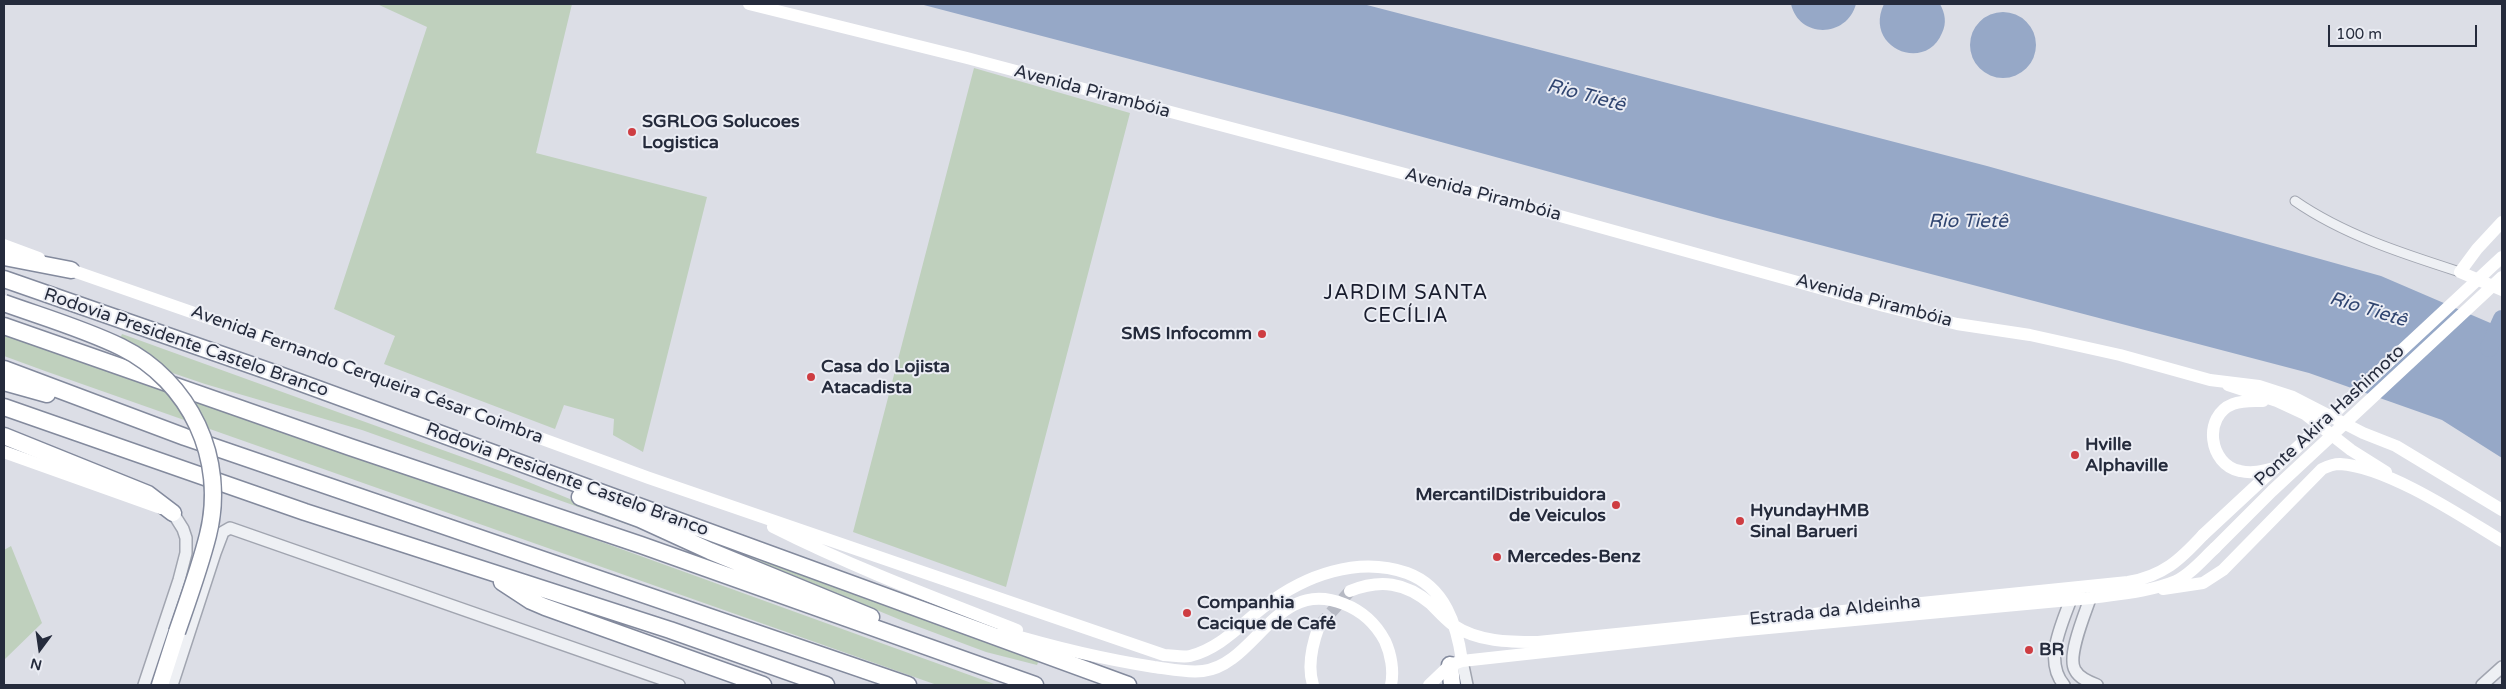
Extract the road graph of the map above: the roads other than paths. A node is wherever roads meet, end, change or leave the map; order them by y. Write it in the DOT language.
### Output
graph roads {
  1 [pos="749,4"];
  2 [pos="2295,201"];
  3 [pos="2502,222"];
  4 [pos="4,245"];
  5 [pos="4,257"];
  6 [pos="2502,258"];
  7 [pos="71,270"];
  8 [pos="2460,272"];
  9 [pos="2502,277"];
  10 [pos="4,279"];
  11 [pos="2502,290"];
  12 [pos="4,303"];
  13 [pos="4,326"];
  14 [pos="4,368"];
  15 [pos="274,373"];
  16 [pos="4,382"];
  17 [pos="2218,382"];
  18 [pos="89,399"];
  19 [pos="2277,401"];
  20 [pos="4,407"];
  21 [pos="4,436"];
  22 [pos="4,452"];
  23 [pos="2366,459"];
  24 [pos="2274,468"];
  25 [pos="2437,470"];
  26 [pos="2420,494"];
  27 [pos="731,505"];
  28 [pos="2502,510"];
  29 [pos="173,512"];
  30 [pos="2203,536"];
  31 [pos="2502,541"];
  32 [pos="2215,548"];
  33 [pos="490,573"];
  34 [pos="2148,590"];
  35 [pos="1350,591"];
  36 [pos="2092,592"];
  37 [pos="2073,593"];
  38 [pos="904,603"];
  39 [pos="1454,625"];
  40 [pos="1319,626"];
  41 [pos="1496,641"];
  42 [pos="1065,649"];
  43 [pos="1490,658"];
  44 [pos="1456,663"];
  45 [pos="983,667"];
  46 [pos="2502,667"];
  47 [pos="148,684"];
  48 [pos="172,685"];
  49 [pos="680,685"];
  50 [pos="764,685"];
  51 [pos="826,685"];
  52 [pos="908,685"];
  53 [pos="1035,685"];
  54 [pos="1128,685"];
  55 [pos="1313,685"];
  56 [pos="1391,685"];
  57 [pos="1429,685"];
  58 [pos="1452,685"];
  59 [pos="1467,685"];
  60 [pos="2064,685"];
  61 [pos="2097,685"];
  62 [pos="2482,685"];
  1 -- 17 [label="main road, Avenida Pirambóia"];
  2 -- 8 [label="street"];
  3 -- 8 [label="main road"];
  4 -- 7 [label="main road, Avenida Fernando Cerqueira César Coimbra"];
  5 -- 7 [label="highway"];
  6 -- 24 [label="main road, Ponte Akira Hashimoto, bridge"];
  7 -- 27 [label="main road, Avenida Fernando Cerqueira César Coimbra"];
  8 -- 11 [label="main road"];
  9 -- 32 [label="main road, Ponte Akira Hashimoto, bridge"];
  10 -- 15 [label="highway, Rodovia Presidente Castelo Branco"];
  12 -- 47 [label="highway, bridge"];
  13 -- 45 [label="highway, Rodovia Presidente Castelo Branco"];
  14 -- 18 [label="highway"];
  15 -- 38 [label="highway, Rodovia Presidente Castelo Branco"];
  15 -- 45 [label="highway"];
  16 -- 18 [label="highway"];
  17 -- 19 [label="main road"];
  17 -- 25 [label="main road"];
  18 -- 52 [label="highway"];
  19 -- 23 [label="main road"];
  19 -- 24 [label="main road"];
  20 -- 33 [label="highway"];
  21 -- 29 [label="highway"];
  22 -- 29 [label="main road"];
  23 -- 25 [label="main road"];
  23 -- 26 [label="main road"];
  24 -- 30 [label="main road, Ponte Akira Hashimoto, bridge"];
  25 -- 28 [label="main road"];
  26 -- 31 [label="main road"];
  26 -- 34 [label="main road"];
  27 -- 39 [label="main road"];
  27 -- 42 [label="main road"];
  29 -- 47 [label="street"];
  30 -- 36 [label="main road, Estrada da Aldeinha"];
  32 -- 34 [label="main road, Estrada da Aldeinha"];
  33 -- 50 [label="highway"];
  33 -- 51 [label="highway"];
  34 -- 36 [label="main road, Estrada da Aldeinha"];
  35 -- 39 [label="main road"];
  36 -- 37 [label="main road, Estrada da Aldeinha"];
  36 -- 61 [label="street"];
  37 -- 41 [label="main road, Estrada da Aldeinha"];
  37 -- 43 [label="main road, Estrada da Aldeinha"];
  37 -- 60 [label="street"];
  38 -- 42 [label="main road"];
  38 -- 54 [label="highway, Rodovia Presidente Castelo Branco"];
  39 -- 41 [label="main road, Estrada da Aldeinha"];
  39 -- 44 [label="main road"];
  40 -- 55 [label="main road"];
  41 -- 43 [label="main road"];
  42 -- 56 [label="main road"];
  43 -- 44 [label="main road, Estrada da Aldeinha"];
  44 -- 57 [label="main road"];
  44 -- 58 [label="highway"];
  44 -- 59 [label="street"];
  45 -- 53 [label="highway, Rodovia Presidente Castelo Branco"];
  46 -- 62 [label="street"];
  48 -- 49 [label="street"];
}
